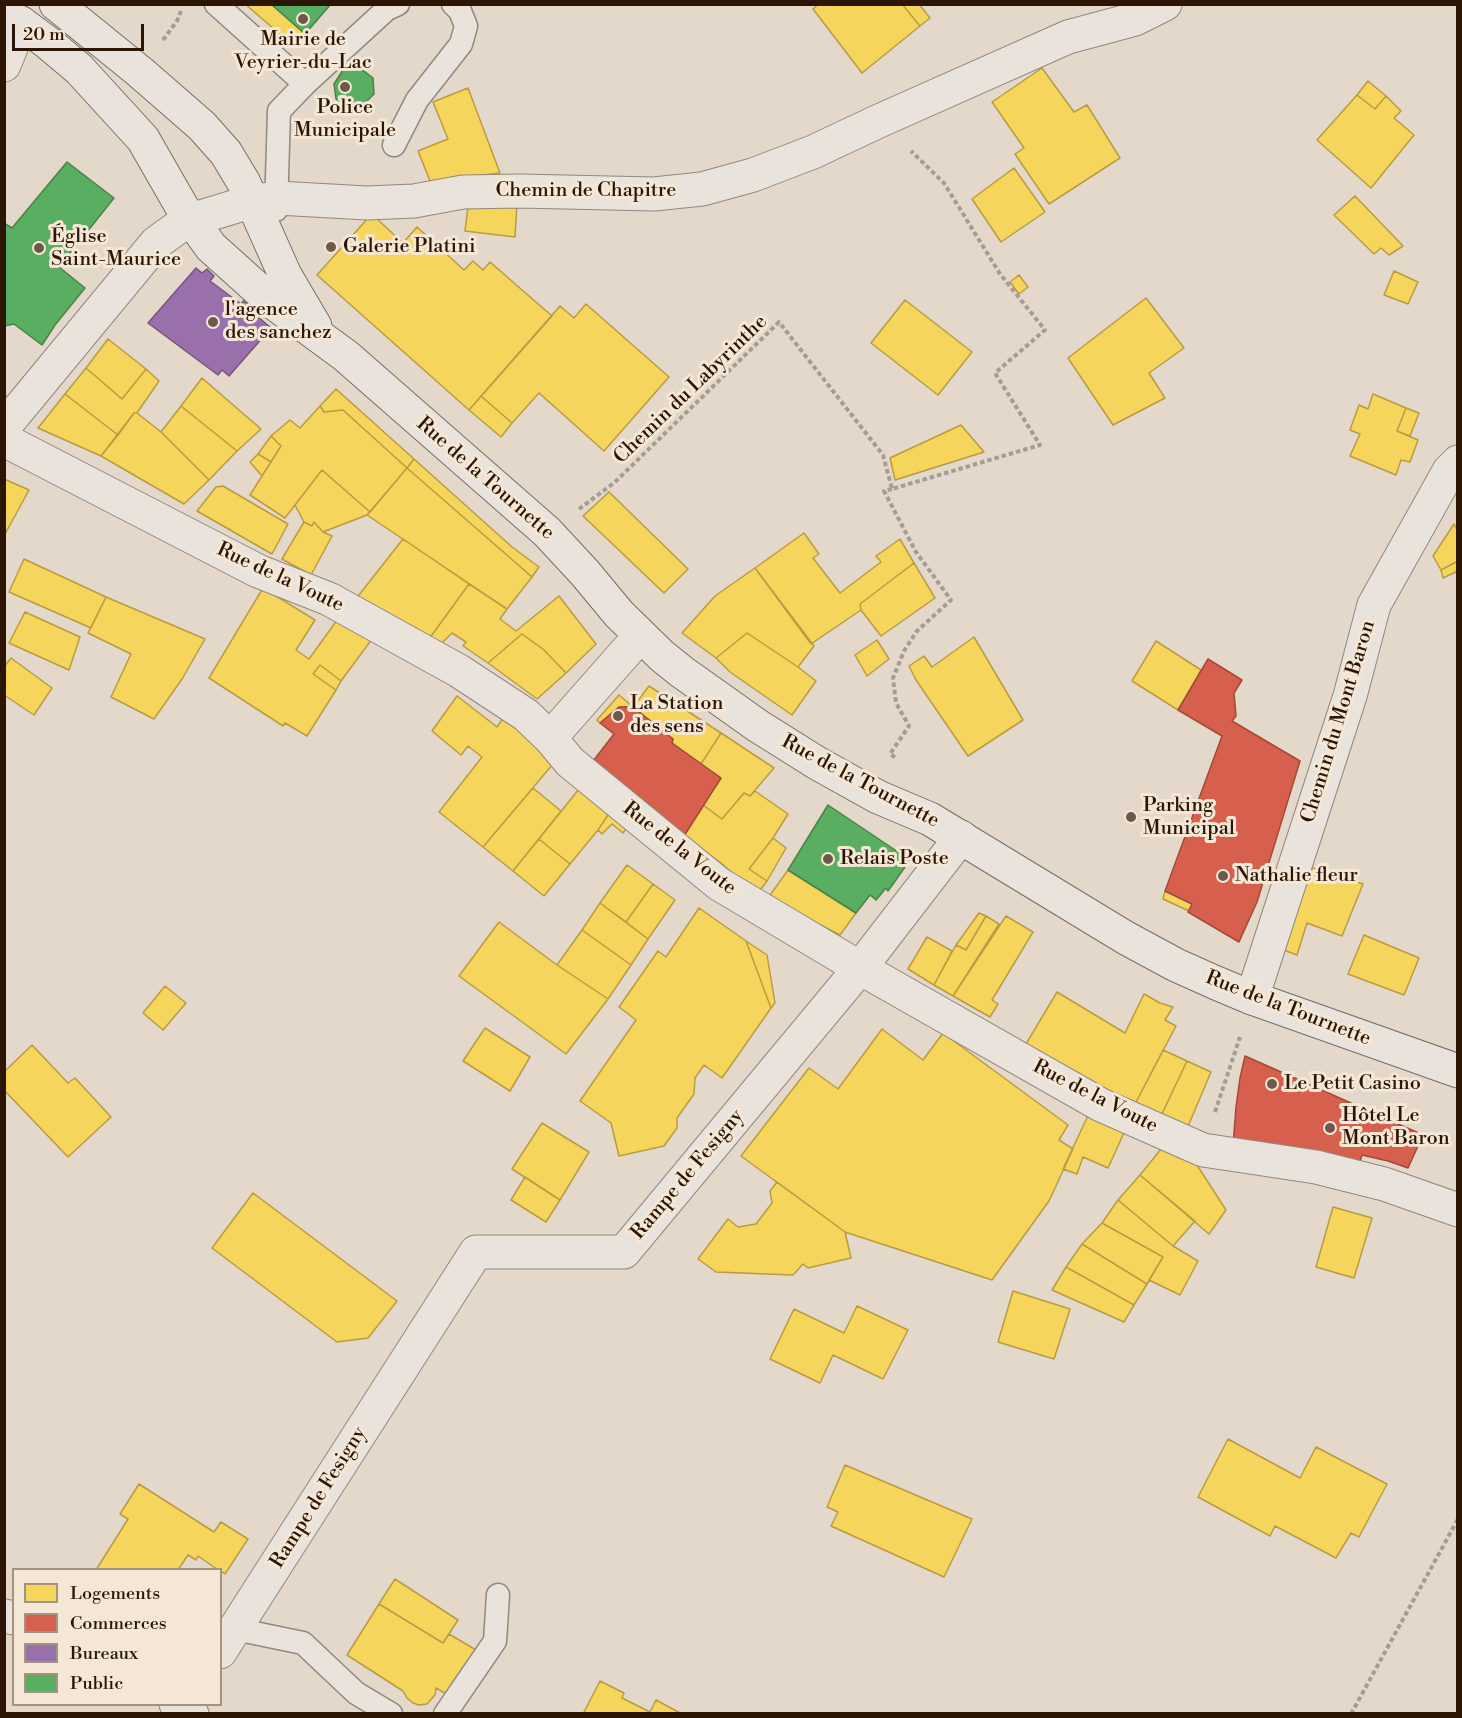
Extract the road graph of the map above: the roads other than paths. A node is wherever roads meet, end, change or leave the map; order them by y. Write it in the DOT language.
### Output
graph roads {
  1 [pos="56,4"];
  2 [pos="216,4"];
  3 [pos="453,4"];
  4 [pos="1165,4"];
  5 [pos="391,6"];
  6 [pos="13,19"];
  7 [pos="4,65"];
  8 [pos="305,84"];
  9 [pos="394,145"];
  10 [pos="265,199"];
  11 [pos="191,220"];
  12 [pos="322,338"];
  13 [pos="4,427"];
  14 [pos="4,436"];
  15 [pos="1458,462"];
  16 [pos="640,636"];
  17 [pos="549,738"];
  18 [pos="961,837"];
  19 [pos="860,968"];
  20 [pos="1252,998"];
  21 [pos="1458,1071"];
  22 [pos="1458,1210"];
  23 [pos="498,1595"];
  24 [pos="228,1641"];
  25 [pos="391,1713"];
  26 [pos="445,1713"];
  1 -- 10 [label="street, Rue de la Tournette"];
  2 -- 8 [label="lane"];
  3 -- 9 [label="lane"];
  4 -- 10 [label="street, Chemin de Chapitre"];
  5 -- 8 [label="lane"];
  6 -- 7 [label="street"];
  6 -- 11 [label="street, Rue de la Tournette"];
  8 -- 10 [label="lane"];
  10 -- 11 [label="street, Chemin de Chapitre"];
  10 -- 12 [label="street, Rue de la Tournette"];
  11 -- 12 [label="street, Rue de la Tournette"];
  11 -- 13 [label="street, Chemin de Chapitre"];
  12 -- 16 [label="street, Rue de la Tournette"];
  14 -- 17 [label="street, Rue de la Voute"];
  15 -- 20 [label="street, Chemin du Mont Baron"];
  16 -- 17 [label="street"];
  16 -- 18 [label="street, Rue de la Tournette"];
  17 -- 19 [label="street, Rue de la Voute"];
  18 -- 19 [label="street, Rampe de Fesigny"];
  18 -- 20 [label="street, Rue de la Tournette"];
  19 -- 22 [label="street, Rue de la Voute"];
  19 -- 24 [label="street, Rampe de Fesigny"];
  20 -- 21 [label="street, Rue de la Tournette"];
  23 -- 26 [label="lane"];
  24 -- 25 [label="lane"];
}
